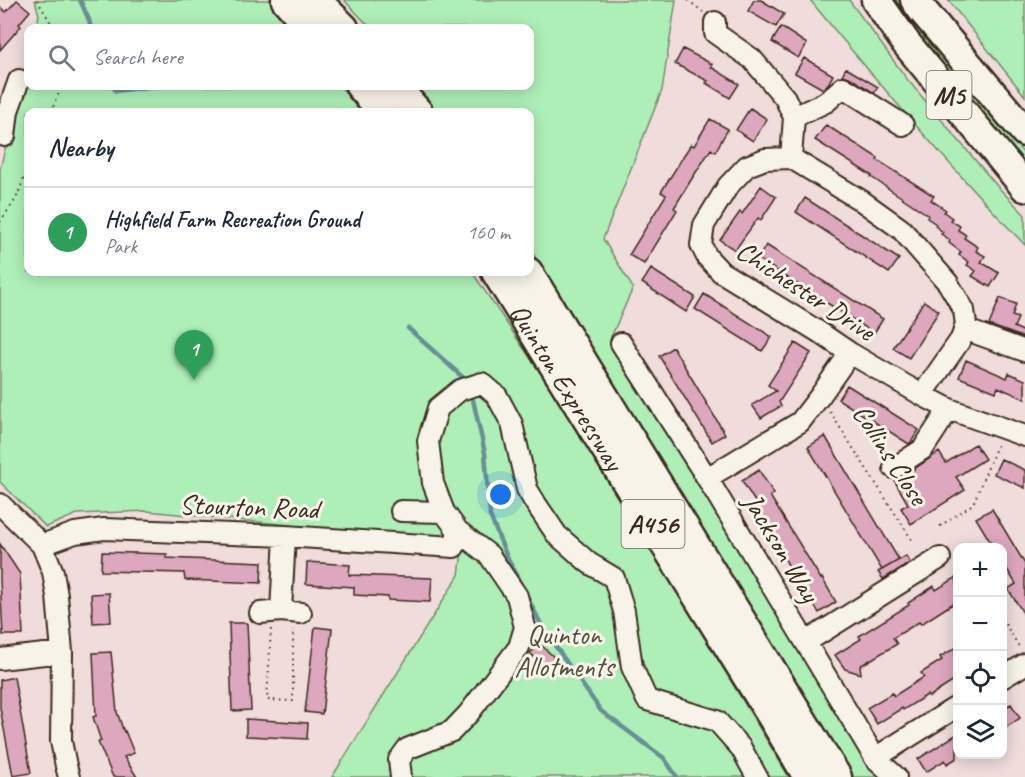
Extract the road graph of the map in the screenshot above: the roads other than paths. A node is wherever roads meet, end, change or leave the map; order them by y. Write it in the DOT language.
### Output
graph roads {
  1 [pos="286,0"];
  2 [pos="316,0"];
  3 [pos="876,0"];
  4 [pos="915,0"];
  5 [pos="715,22"];
  6 [pos="307,24"];
  7 [pos="340,24"];
  8 [pos="19,80"];
  9 [pos="364,90"];
  10 [pos="399,90"];
  11 [pos="379,108"];
  12 [pos="414,108"];
  13 [pos="4,110"];
  14 [pos="794,117"];
  15 [pos="903,125"];
  16 [pos="1025,132"];
  17 [pos="5,136"];
  18 [pos="791,158"];
  19 [pos="1025,187"];
  20 [pos="498,276"];
  21 [pos="530,276"];
  22 [pos="964,329"];
  23 [pos="621,343"];
  24 [pos="1025,351"];
  25 [pos="850,354"];
  26 [pos="922,395"];
  27 [pos="950,409"];
  28 [pos="1025,436"];
  29 [pos="894,468"];
  30 [pos="707,478"];
  31 [pos="0,504"];
  32 [pos="401,511"];
  33 [pos="444,512"];
  34 [pos="285,536"];
  35 [pos="456,539"];
  36 [pos="42,545"];
  37 [pos="940,558"];
  38 [pos="281,612"];
  39 [pos="806,642"];
  40 [pos="62,652"];
  41 [pos="0,659"];
  42 [pos="1025,664"];
  43 [pos="1007,675"];
  44 [pos="953,709"];
  45 [pos="875,758"];
  46 [pos="69,777"];
  47 [pos="401,777"];
  48 [pos="757,777"];
  49 [pos="808,777"];
  50 [pos="837,777"];
  51 [pos="896,777"];
  1 -- 6 [label="highway"];
  2 -- 7 [label="highway"];
  3 -- 19 [label="highway, M5"];
  4 -- 16 [label="highway, M5"];
  5 -- 14 [label="street"];
  8 -- 13 [label="street"];
  9 -- 11 [label="highway"];
  10 -- 12 [label="highway"];
  13 -- 17 [label="street"];
  14 -- 15 [label="street"];
  14 -- 18 [label="street"];
  18 -- 22 [label="street"];
  18 -- 25 [label="street, Chichester Drive"];
  20 -- 49 [label="highway, Quinton Expressway / A456"];
  21 -- 50 [label="highway, Quinton Expressway / A456"];
  22 -- 24 [label="street"];
  22 -- 26 [label="street"];
  23 -- 30 [label="street, Jackson Way"];
  25 -- 26 [label="street, Chichester Drive"];
  25 -- 30 [label="street"];
  26 -- 27 [label="street, Chichester Drive"];
  27 -- 28 [label="street, Chichester Drive"];
  27 -- 29 [label="street"];
  30 -- 39 [label="street, Jackson Way"];
  31 -- 36 [label="street"];
  32 -- 33 [label="street"];
  33 -- 35 [label="street"];
  33 -- 48 [label="street"];
  34 -- 35 [label="street, Stourton Road"];
  34 -- 36 [label="street, Stourton Road"];
  34 -- 38 [label="street"];
  35 -- 47 [label="street"];
  36 -- 40 [label="street"];
  37 -- 39 [label="street"];
  39 -- 45 [label="street, Jackson Way"];
  40 -- 41 [label="street"];
  40 -- 46 [label="street"];
  42 -- 43 [label="street"];
  44 -- 45 [label="street"];
  45 -- 51 [label="street, Jackson Way"];
}
